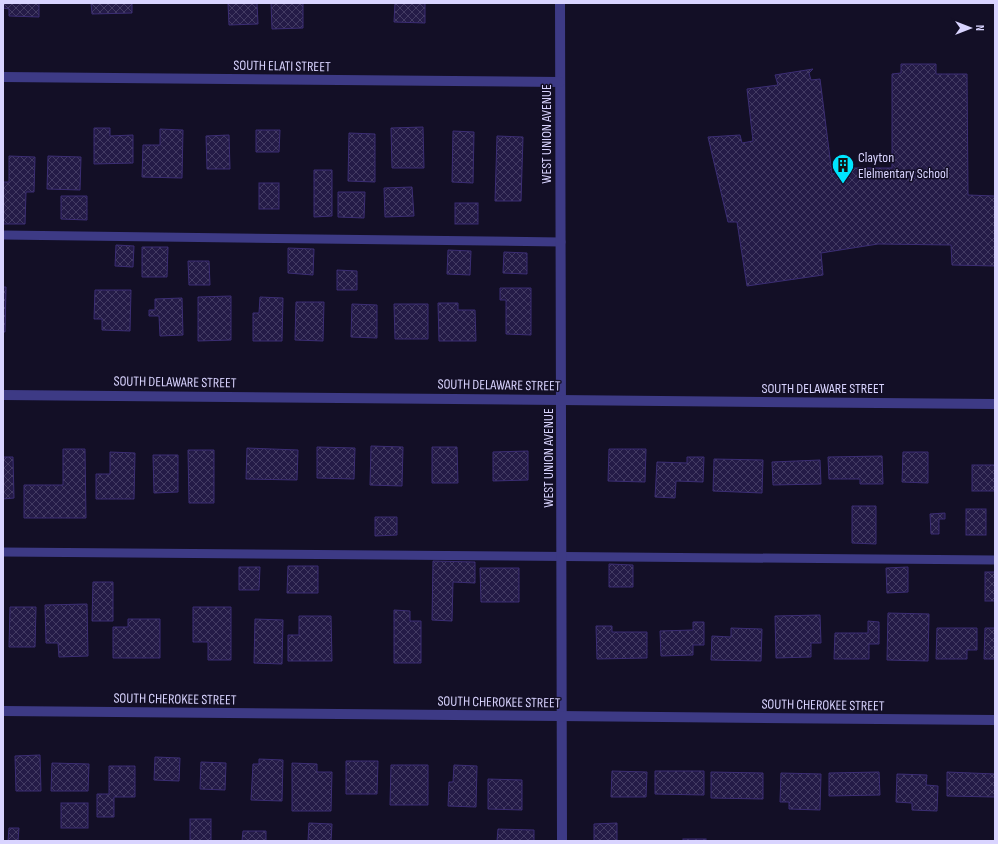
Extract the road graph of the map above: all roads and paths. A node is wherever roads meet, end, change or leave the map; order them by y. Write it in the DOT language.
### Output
graph roads {
  1 [pos="560,3"];
  2 [pos="3,77"];
  3 [pos="560,82"];
  4 [pos="3,236"];
  5 [pos="561,242"];
  6 [pos="3,395"];
  7 [pos="561,400"];
  8 [pos="995,404"];
  9 [pos="3,552"];
  10 [pos="562,557"];
  11 [pos="995,560"];
  12 [pos="3,711"];
  13 [pos="562,716"];
  14 [pos="995,720"];
  15 [pos="562,841"];
  1 -- 3 [label="street, WEST UNION AVENUE"];
  2 -- 3 [label="street, SOUTH ELATI STREET"];
  3 -- 5 [label="street, WEST UNION AVENUE"];
  4 -- 5 [label="lane"];
  5 -- 7 [label="street, WEST UNION AVENUE"];
  6 -- 7 [label="street, SOUTH DELAWARE STREET"];
  7 -- 8 [label="street, SOUTH DELAWARE STREET"];
  7 -- 10 [label="street, WEST UNION AVENUE"];
  9 -- 10 [label="lane"];
  10 -- 11 [label="lane"];
  10 -- 13 [label="street, WEST UNION AVENUE"];
  12 -- 13 [label="street, SOUTH CHEROKEE STREET"];
  13 -- 14 [label="street, SOUTH CHEROKEE STREET"];
  13 -- 15 [label="street, WEST UNION AVENUE"];
}
